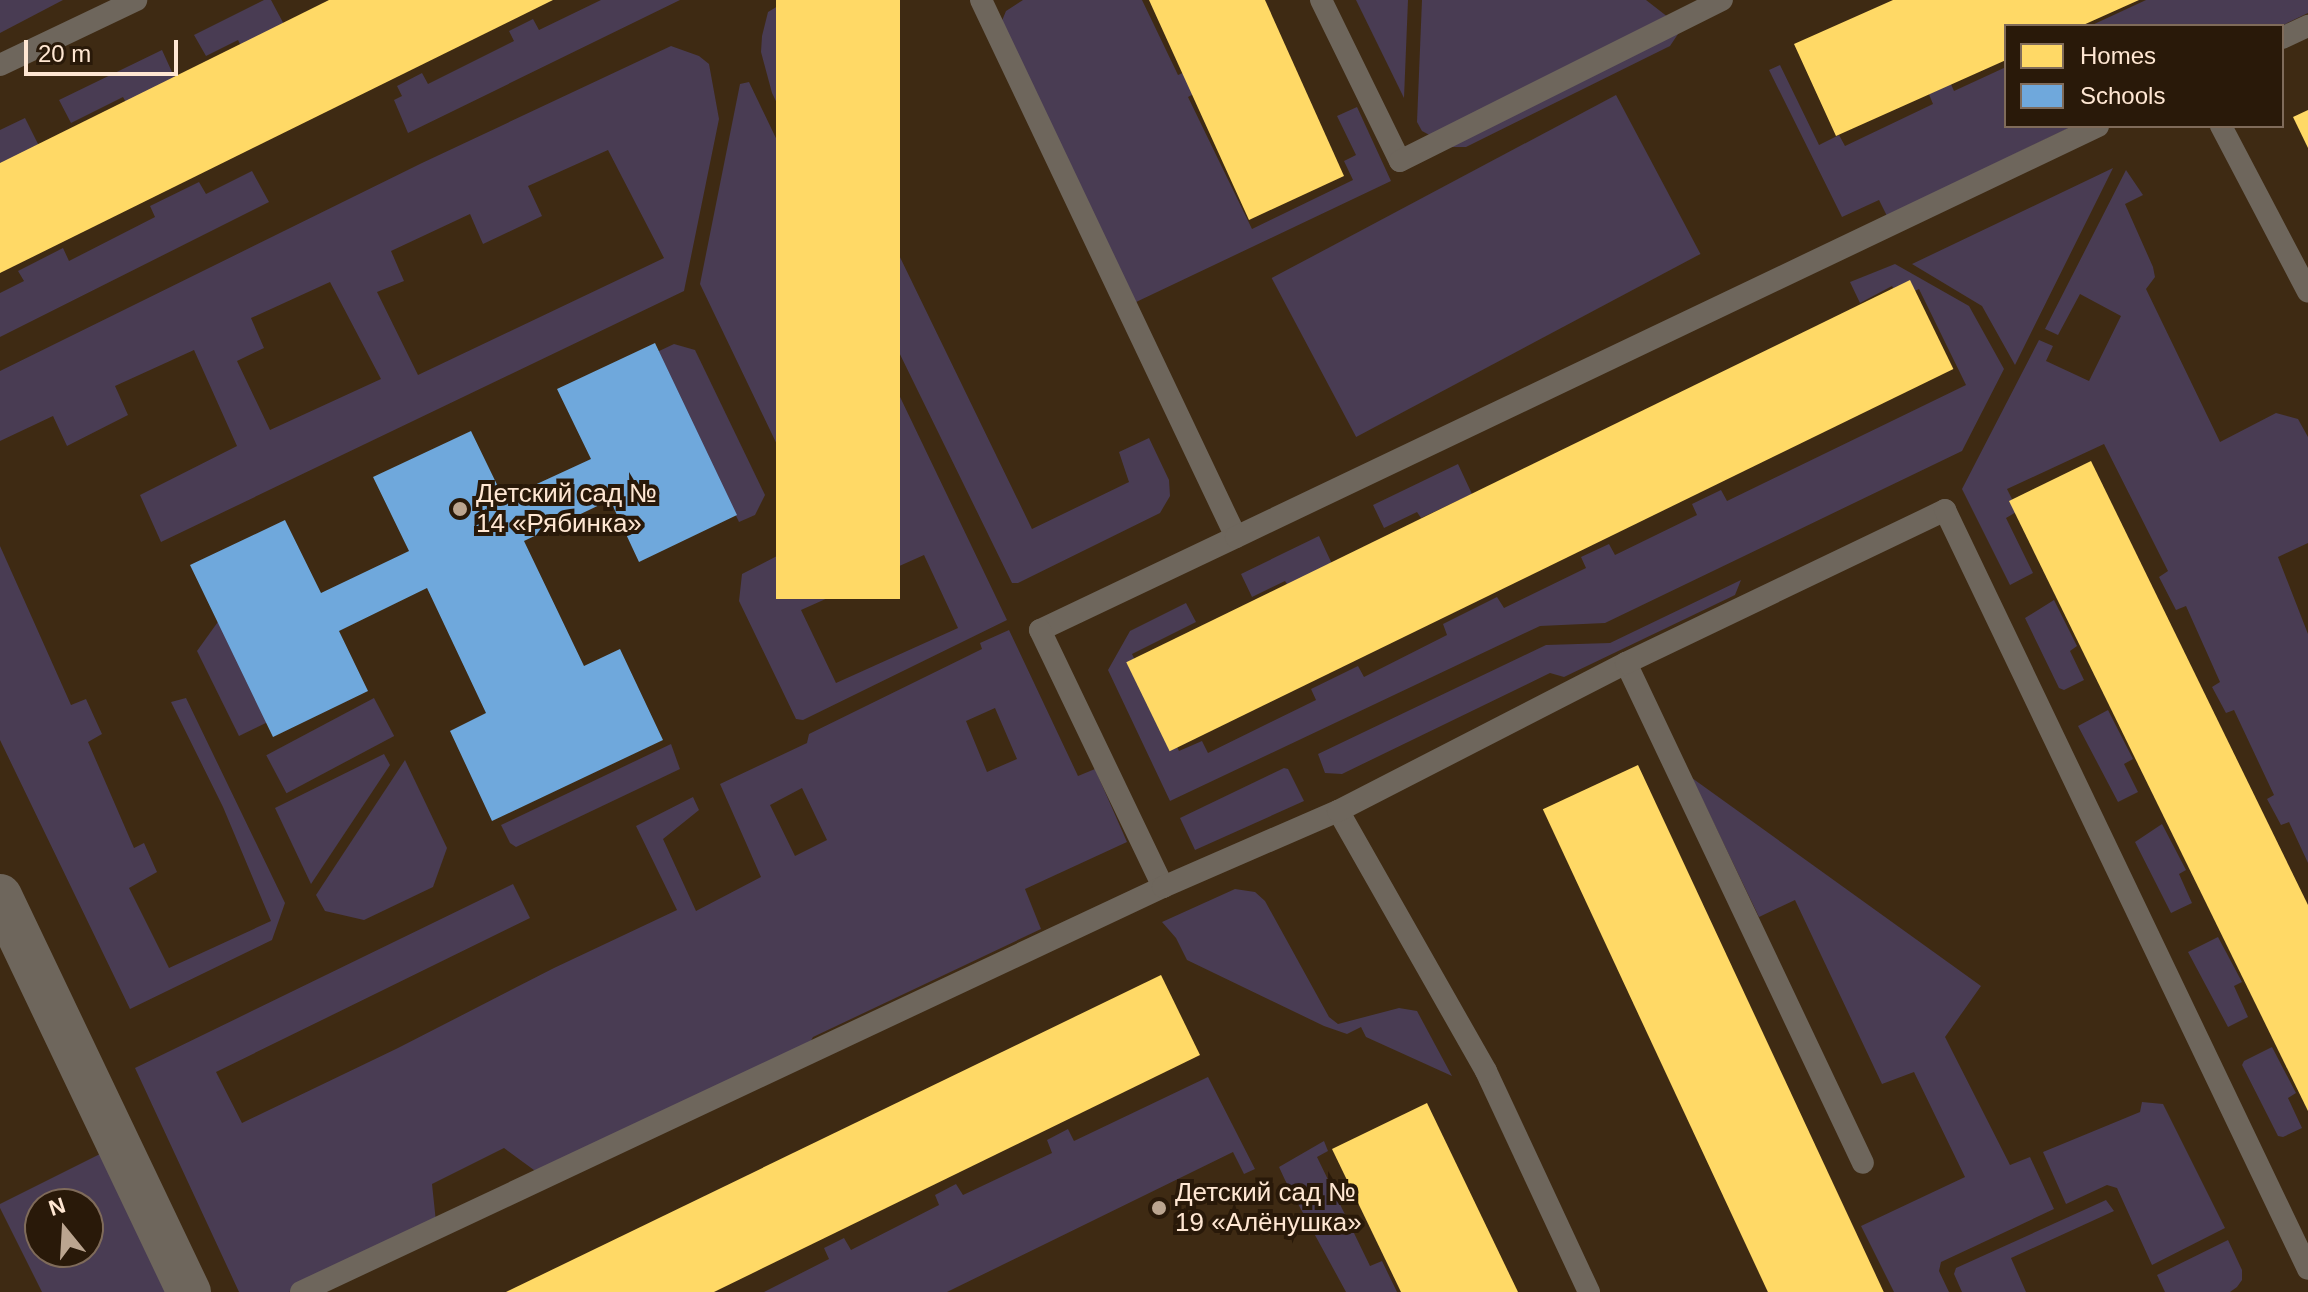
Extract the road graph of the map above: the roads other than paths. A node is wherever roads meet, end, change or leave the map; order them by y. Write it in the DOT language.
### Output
graph roads {
  1 [pos="136,0"];
  2 [pos="981,0"];
  3 [pos="1321,0"];
  4 [pos="1722,0"];
  5 [pos="1692,7"];
  6 [pos="2308,26"];
  7 [pos="2284,37"];
  8 [pos="0,65"];
  9 [pos="2094,128"];
  10 [pos="2222,128"];
  11 [pos="2308,292"];
  12 [pos="1236,537"];
  13 [pos="1626,663"];
  14 [pos="1338,811"];
  15 [pos="1163,887"];
  16 [pos="0,896"];
  17 [pos="1863,1163"];
  18 [pos="2308,1269"];
  19 [pos="189,1292"];
  20 [pos="301,1292"];
  21 [pos="1589,1292"];
  1 -- 8 [label="lane"];
  2 -- 12 [label="lane"];
  3 -- 5 [label="lane"];
  4 -- 5 [label="lane"];
  6 -- 7 [label="lane"];
  9 -- 12 [label="lane"];
  10 -- 11 [label="lane"];
  12 -- 15 [label="lane"];
  13 -- 14 [label="lane"];
  13 -- 17 [label="lane"];
  13 -- 18 [label="lane"];
  14 -- 15 [label="lane"];
  14 -- 21 [label="lane"];
  15 -- 20 [label="lane"];
  16 -- 19 [label="street"];
}
